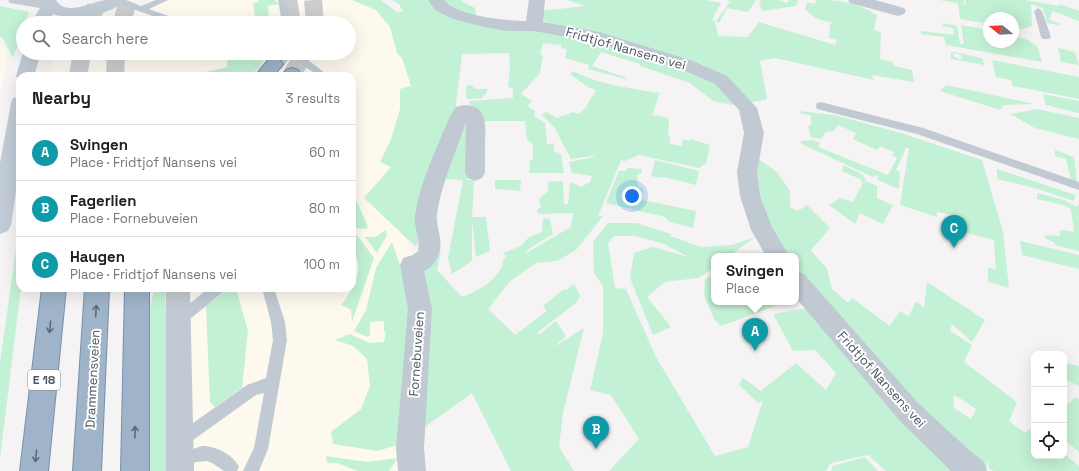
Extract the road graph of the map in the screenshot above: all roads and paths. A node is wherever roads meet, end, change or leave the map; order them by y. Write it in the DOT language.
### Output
graph roads {
  1 [pos="16,0"];
  2 [pos="117,0"];
  3 [pos="164,0"];
  4 [pos="282,0"];
  5 [pos="436,0"];
  6 [pos="537,0"];
  7 [pos="856,0"];
  8 [pos="49,3"];
  9 [pos="141,9"];
  10 [pos="898,11"];
  11 [pos="1038,11"];
  12 [pos="77,12"];
  13 [pos="43,16"];
  14 [pos="72,16"];
  15 [pos="160,16"];
  16 [pos="285,16"];
  17 [pos="534,26"];
  18 [pos="1046,37"];
  19 [pos="30,60"];
  20 [pos="301,60"];
  21 [pos="26,72"];
  22 [pos="319,72"];
  23 [pos="821,106"];
  24 [pos="16,127"];
  25 [pos="475,173"];
  26 [pos="1079,186"];
  27 [pos="0,225"];
  28 [pos="776,253"];
  29 [pos="799,284"];
  30 [pos="54,292"];
  31 [pos="97,292"];
  32 [pos="137,292"];
  33 [pos="178,292"];
  34 [pos="213,292"];
  35 [pos="269,292"];
  36 [pos="179,320"];
  37 [pos="273,383"];
  38 [pos="180,457"];
  39 [pos="231,467"];
  40 [pos="34,471"];
  41 [pos="87,471"];
  42 [pos="135,471"];
  43 [pos="251,471"];
  44 [pos="412,471"];
  45 [pos="973,471"];
  1 -- 8 [label="main road"];
  2 -- 9 [label="lane"];
  2 -- 12 [label="main road"];
  3 -- 9 [label="lane"];
  4 -- 16 [label="lane"];
  5 -- 17 [label="street, Fridtjof Nansens vei"];
  6 -- 17 [label="street"];
  7 -- 10 [label="street"];
  8 -- 12 [label="main road"];
  8 -- 13 [label="main road"];
  9 -- 15 [label="lane"];
  11 -- 18 [label="lane"];
  12 -- 14 [label="main road"];
  17 -- 28 [label="street, Fridtjof Nansens vei"];
  19 -- 21 [label="main road"];
  20 -- 22 [label="lane"];
  23 -- 26 [label="lane"];
  24 -- 27 [label="main road"];
  25 -- 44 [label="street, Fornebuveien"];
  29 -- 45 [label="street, Fridtjof Nansens vei"];
  30 -- 40 [label="highway, E 18, one-way"];
  41 -- 31 [label="highway, Drammensveien, one-way"];
  42 -- 32 [label="highway, one-way"];
  33 -- 36 [label="street"];
  34 -- 36 [label="lane"];
  35 -- 37 [label="lane"];
  36 -- 38 [label="street"];
  37 -- 38 [label="lane"];
  37 -- 43 [label="lane"];
  38 -- 39 [label="lane"];
}
